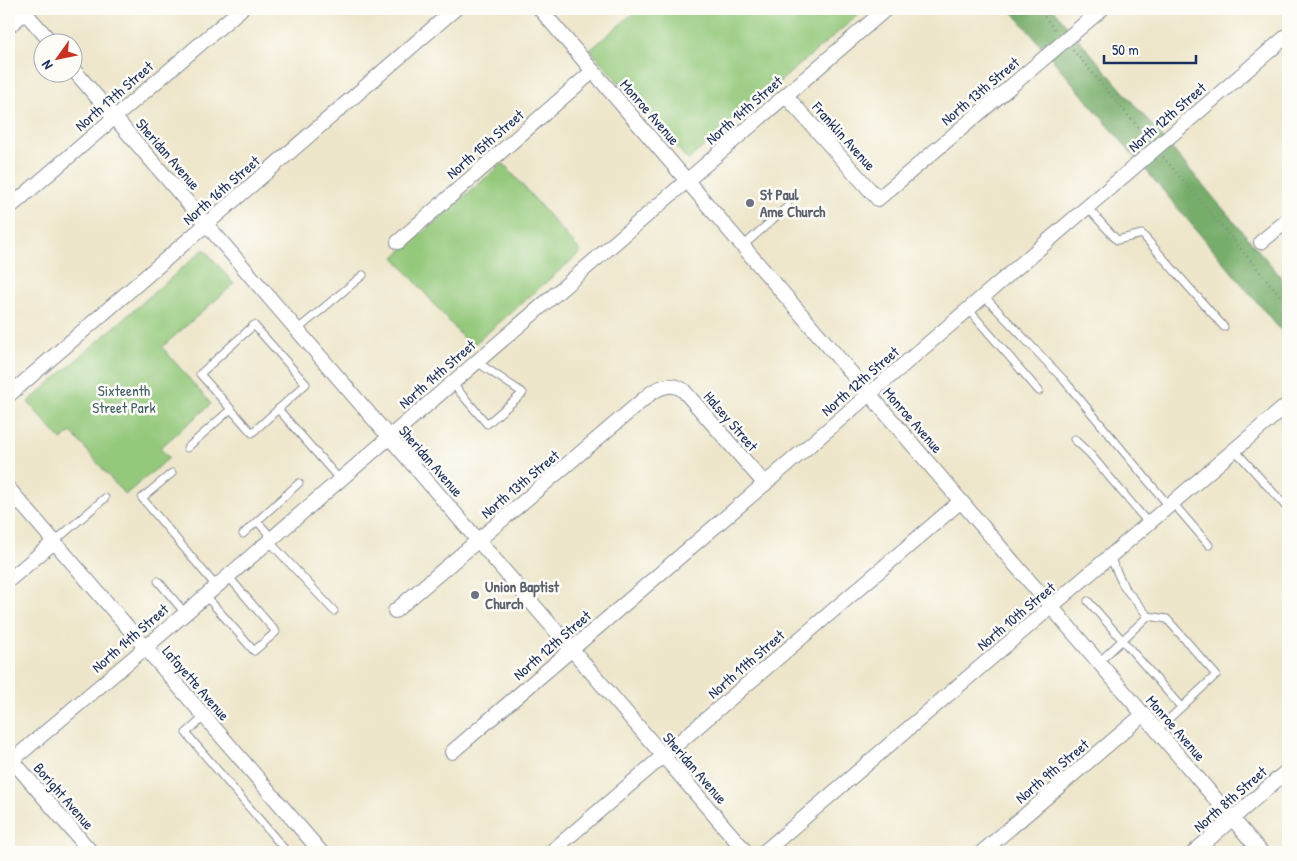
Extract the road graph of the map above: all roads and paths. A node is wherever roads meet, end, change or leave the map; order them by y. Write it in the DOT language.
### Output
graph roads {
  1 [pos="241,9"];
  2 [pos="455,9"];
  3 [pos="540,9"];
  4 [pos="886,9"];
  5 [pos="1102,9"];
  6 [pos="25,10"];
  7 [pos="9,26"];
  8 [pos="43,32"];
  9 [pos="1288,34"];
  10 [pos="593,71"];
  11 [pos="82,79"];
  12 [pos="786,96"];
  13 [pos="115,117"];
  14 [pos="687,180"];
  15 [pos="878,199"];
  16 [pos="788,206"];
  17 [pos="1087,207"];
  18 [pos="9,208"];
  19 [pos="1288,220"];
  20 [pos="206,224"];
  21 [pos="398,242"];
  22 [pos="1261,242"];
  23 [pos="743,246"];
  24 [pos="363,275"];
  25 [pos="984,296"];
  26 [pos="968,309"];
  27 [pos="1224,327"];
  28 [pos="297,330"];
  29 [pos="477,362"];
  30 [pos="452,383"];
  31 [pos="669,386"];
  32 [pos="1039,391"];
  33 [pos="870,394"];
  34 [pos="9,395"];
  35 [pos="1288,404"];
  36 [pos="231,409"];
  37 [pos="278,409"];
  38 [pos="389,437"];
  39 [pos="1074,439"];
  40 [pos="186,448"];
  41 [pos="1235,450"];
  42 [pos="172,473"];
  43 [pos="340,480"];
  44 [pos="299,483"];
  45 [pos="765,484"];
  46 [pos="9,489"];
  47 [pos="105,498"];
  48 [pos="961,501"];
  49 [pos="1171,504"];
  50 [pos="1288,509"];
  51 [pos="257,521"];
  52 [pos="1149,524"];
  53 [pos="243,534"];
  54 [pos="270,539"];
  55 [pos="478,541"];
  56 [pos="54,542"];
  57 [pos="1209,545"];
  58 [pos="1110,557"];
  59 [pos="228,576"];
  60 [pos="9,580"];
  61 [pos="158,581"];
  62 [pos="216,586"];
  63 [pos="206,595"];
  64 [pos="1088,601"];
  65 [pos="1052,607"];
  66 [pos="334,611"];
  67 [pos="395,611"];
  68 [pos="185,613"];
  69 [pos="1148,616"];
  70 [pos="1122,640"];
  71 [pos="145,648"];
  72 [pos="572,649"];
  73 [pos="1099,662"];
  74 [pos="1181,707"];
  75 [pos="1144,714"];
  76 [pos="204,717"];
  77 [pos="1157,730"];
  78 [pos="452,752"];
  79 [pos="664,756"];
  80 [pos="10,762"];
  81 [pos="1288,770"];
  82 [pos="1233,819"];
  83 [pos="91,852"];
  84 [pos="288,852"];
  85 [pos="321,852"];
  86 [pos="551,852"];
  87 [pos="746,852"];
  88 [pos="764,852"];
  89 [pos="982,852"];
  90 [pos="1194,852"];
  91 [pos="1262,852"];
  1 -- 13 [label="street, North 17th Street"];
  2 -- 20 [label="street, North 16th Street"];
  3 -- 10 [label="street, Monroe Avenue"];
  4 -- 12 [label="street, North 14th Street"];
  5 -- 15 [label="street, North 13th Street"];
  6 -- 7 [label="street"];
  6 -- 8 [label="street"];
  9 -- 17 [label="street, North 12th Street"];
  10 -- 14 [label="street, Monroe Avenue"];
  10 -- 21 [label="street, North 15th Street"];
  11 -- 13 [label="street, Sheridan Avenue"];
  12 -- 14 [label="street, North 14th Street"];
  12 -- 15 [label="street, Franklin Avenue"];
  13 -- 18 [label="street, North 17th Street"];
  13 -- 20 [label="street, Sheridan Avenue"];
  14 -- 23 [label="street, Monroe Avenue"];
  14 -- 29 [label="street, North 14th Street"];
  16 -- 23 [label="lane"];
  17 -- 25 [label="street, North 12th Street"];
  17 -- 27 [label="lane"];
  19 -- 22 [label="street"];
  20 -- 28 [label="street, Sheridan Avenue"];
  20 -- 34 [label="street, North 16th Street"];
  23 -- 33 [label="street, Monroe Avenue"];
  24 -- 28 [label="lane"];
  25 -- 26 [label="street, North 12th Street"];
  25 -- 49 [label="lane"];
  26 -- 32 [label="lane"];
  26 -- 33 [label="street, North 12th Street"];
  28 -- 38 [label="street, Sheridan Avenue"];
  29 -- 30 [label="street, North 14th Street"];
  29 -- 30 [label="lane"];
  30 -- 38 [label="street, North 14th Street"];
  31 -- 45 [label="street, Halsey Street"];
  31 -- 55 [label="street, North 13th Street"];
  33 -- 45 [label="street, North 12th Street"];
  33 -- 48 [label="street, Monroe Avenue"];
  35 -- 41 [label="street, North 10th Street"];
  36 -- 37 [label="lane"];
  36 -- 37 [label="lane"];
  36 -- 40 [label="lane"];
  37 -- 43 [label="lane"];
  38 -- 43 [label="street, North 14th Street"];
  38 -- 55 [label="street, Sheridan Avenue"];
  39 -- 52 [label="lane"];
  41 -- 49 [label="street, North 10th Street"];
  41 -- 50 [label="lane"];
  42 -- 62 [label="lane"];
  43 -- 54 [label="street, North 14th Street"];
  44 -- 51 [label="lane"];
  45 -- 72 [label="street, North 12th Street"];
  46 -- 56 [label="street, Lafayette Avenue"];
  47 -- 56 [label="lane"];
  48 -- 65 [label="street, Monroe Avenue"];
  48 -- 79 [label="street, North 11th Street"];
  49 -- 52 [label="street, North 10th Street"];
  49 -- 57 [label="lane"];
  51 -- 53 [label="lane"];
  51 -- 54 [label="lane"];
  52 -- 58 [label="street, North 10th Street"];
  54 -- 59 [label="street, North 14th Street"];
  54 -- 66 [label="lane"];
  55 -- 67 [label="street, North 13th Street"];
  55 -- 72 [label="street, Sheridan Avenue"];
  56 -- 60 [label="street"];
  56 -- 71 [label="street, Lafayette Avenue"];
  58 -- 65 [label="street, North 10th Street"];
  58 -- 69 [label="lane"];
  59 -- 62 [label="street, North 14th Street"];
  59 -- 63 [label="lane"];
  61 -- 68 [label="lane"];
  62 -- 63 [label="street, North 14th Street"];
  63 -- 68 [label="street, North 14th Street"];
  64 -- 70 [label="lane"];
  65 -- 73 [label="street, Monroe Avenue"];
  65 -- 88 [label="street, North 10th Street"];
  68 -- 71 [label="street, North 14th Street"];
  69 -- 70 [label="lane"];
  69 -- 74 [label="lane"];
  70 -- 73 [label="lane"];
  70 -- 74 [label="lane"];
  71 -- 76 [label="street, Lafayette Avenue"];
  71 -- 80 [label="street, North 14th Street"];
  72 -- 78 [label="street, North 12th Street"];
  72 -- 79 [label="street, Sheridan Avenue"];
  73 -- 75 [label="street, Monroe Avenue"];
  74 -- 77 [label="lane"];
  75 -- 77 [label="street, Monroe Avenue"];
  75 -- 89 [label="street, North 9th Street"];
  76 -- 84 [label="lane"];
  76 -- 85 [label="street, Lafayette Avenue"];
  77 -- 82 [label="street, Monroe Avenue"];
  79 -- 86 [label="street, North 11th Street"];
  79 -- 87 [label="street, Sheridan Avenue"];
  80 -- 83 [label="street, Boright Avenue"];
  81 -- 82 [label="street, North 8th Street"];
  82 -- 90 [label="street, North 8th Street"];
  82 -- 91 [label="street, Monroe Avenue"];
}
